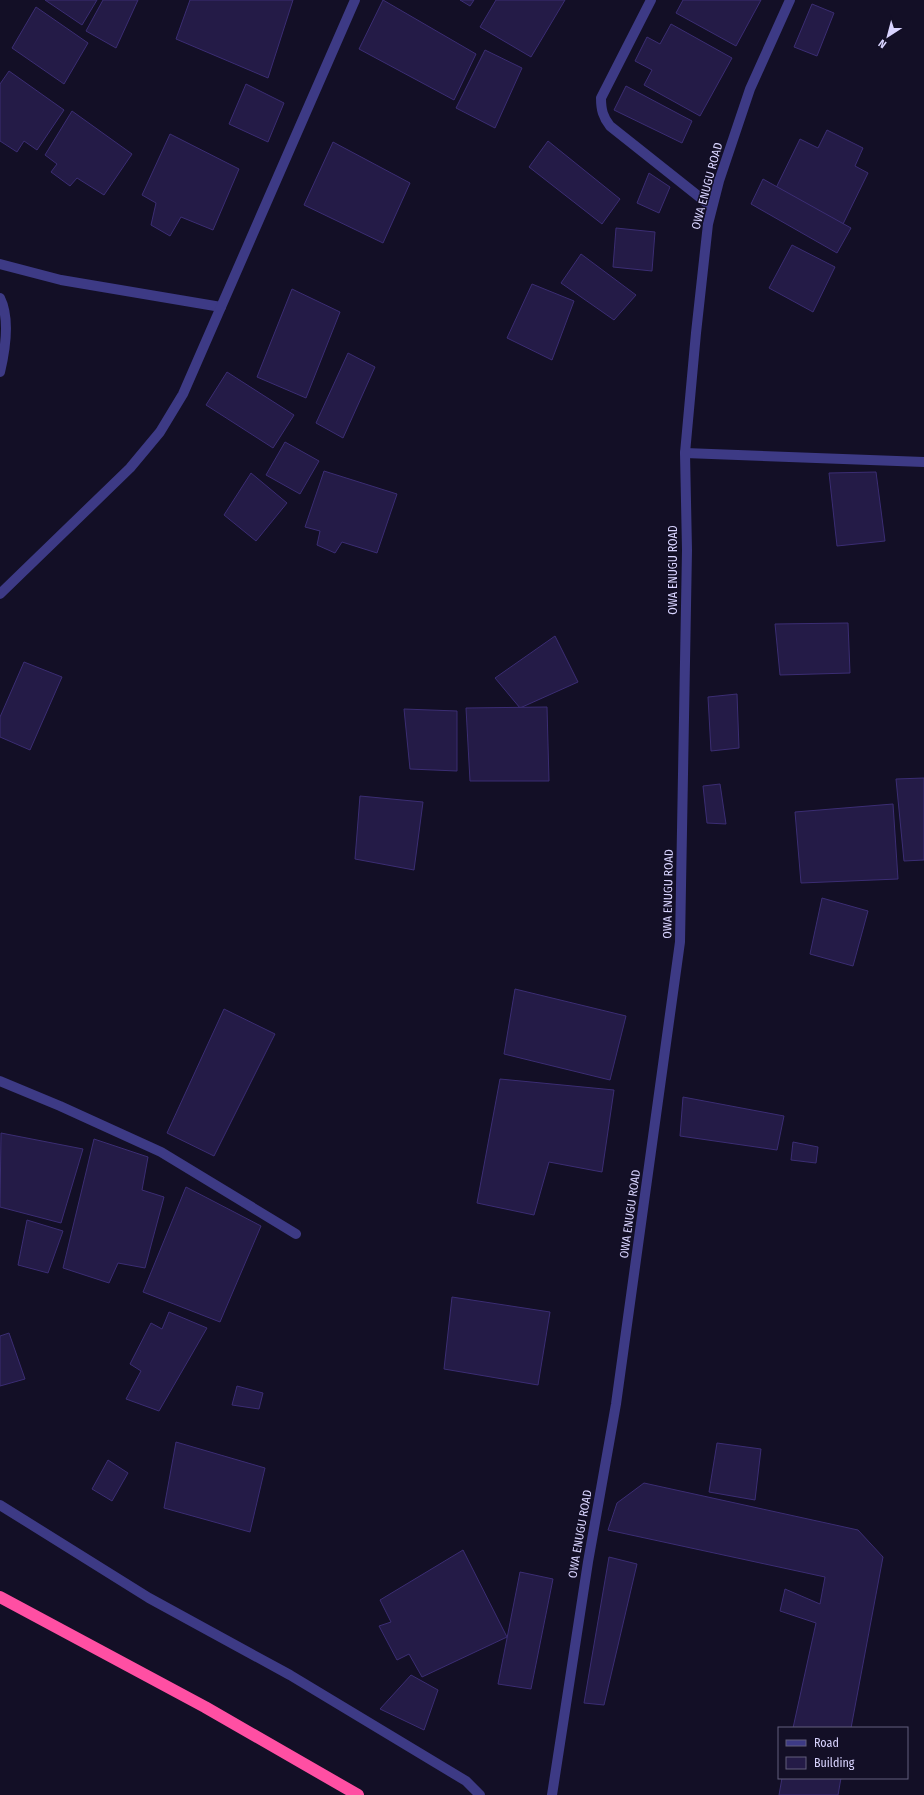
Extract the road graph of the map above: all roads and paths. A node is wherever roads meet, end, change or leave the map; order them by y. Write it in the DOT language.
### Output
graph roads {
  1 [pos="355,0"];
  2 [pos="651,0"];
  3 [pos="790,0"];
  4 [pos="712,207"];
  5 [pos="0,264"];
  6 [pos="0,298"];
  7 [pos="221,307"];
  8 [pos="0,372"];
  9 [pos="685,453"];
  10 [pos="924,462"];
  11 [pos="0,594"];
  12 [pos="0,1080"];
  13 [pos="296,1234"];
  14 [pos="0,1505"];
  15 [pos="0,1597"];
  16 [pos="358,1795"];
  17 [pos="480,1795"];
  18 [pos="552,1795"];
  1 -- 7 [label="street"];
  2 -- 4 [label="street"];
  3 -- 4 [label="street, OWA ENUGU ROAD"];
  4 -- 9 [label="street, OWA ENUGU ROAD"];
  5 -- 7 [label="street"];
  6 -- 8 [label="street"];
  7 -- 11 [label="street"];
  9 -- 10 [label="street"];
  9 -- 18 [label="street, OWA ENUGU ROAD"];
  12 -- 13 [label="street"];
  14 -- 17 [label="street"];
  15 -- 16 [label="highway"];
}
